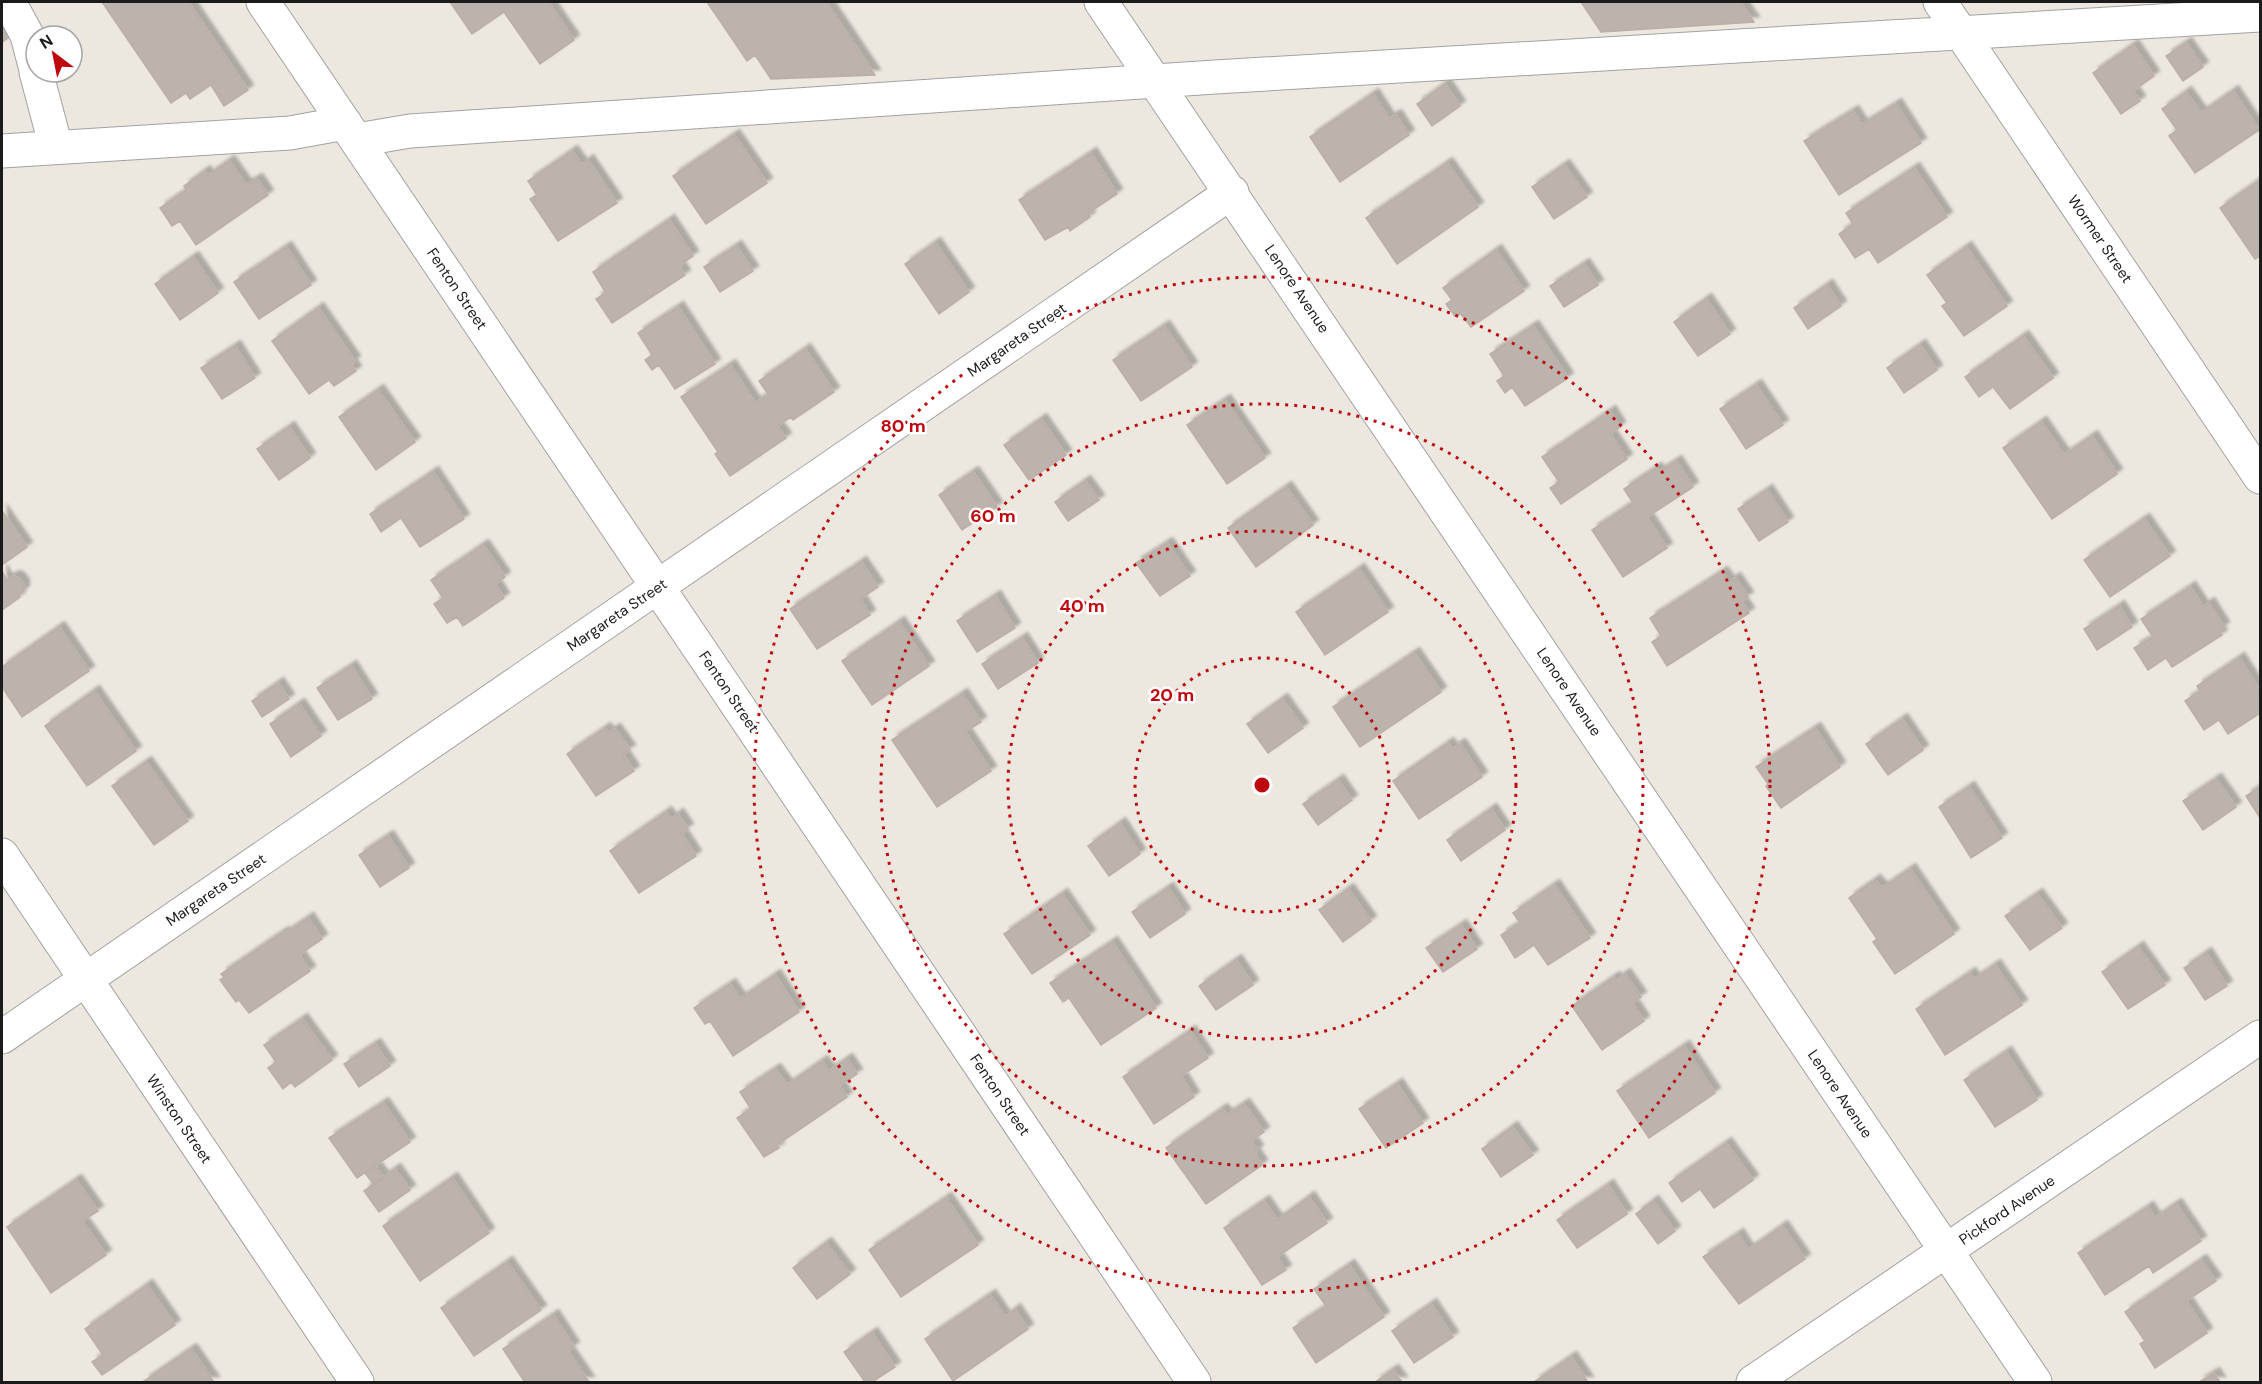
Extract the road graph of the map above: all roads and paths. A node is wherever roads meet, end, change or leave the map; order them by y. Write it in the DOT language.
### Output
graph roads {
  1 [pos="9,2"];
  2 [pos="263,2"];
  3 [pos="1101,2"];
  4 [pos="1940,2"];
  5 [pos="2260,15"];
  6 [pos="24,30"];
  7 [pos="1961,32"];
  8 [pos="1156,81"];
  9 [pos="39,84"];
  10 [pos="351,132"];
  11 [pos="56,147"];
  12 [pos="2,151"];
  13 [pos="1232,192"];
  14 [pos="2260,477"];
  15 [pos="658,587"];
  16 [pos="2,855"];
  17 [pos="86,980"];
  18 [pos="2,1037"];
  19 [pos="2260,1037"];
  20 [pos="1946,1251"];
  21 [pos="357,1383"];
  22 [pos="1194,1383"];
  23 [pos="1753,1383"];
  24 [pos="2035,1383"];
  1 -- 6 [label="street"];
  2 -- 10 [label="street, Fenton Street"];
  3 -- 8 [label="street, Lenore Avenue"];
  4 -- 7 [label="street, Wormer Street"];
  5 -- 7 [label="street"];
  7 -- 8 [label="street"];
  7 -- 14 [label="street, Wormer Street"];
  8 -- 10 [label="street"];
  8 -- 13 [label="street, Lenore Avenue"];
  9 -- 11 [label="street"];
  10 -- 11 [label="street"];
  10 -- 15 [label="street, Fenton Street"];
  11 -- 12 [label="street"];
  13 -- 15 [label="street, Margareta Street"];
  13 -- 20 [label="street, Lenore Avenue"];
  15 -- 17 [label="street, Margareta Street"];
  15 -- 22 [label="street, Fenton Street"];
  16 -- 17 [label="street, Winston Street"];
  17 -- 18 [label="street, Margareta Street"];
  17 -- 21 [label="street, Winston Street"];
  19 -- 20 [label="street, Pickford Avenue"];
  20 -- 23 [label="street, Pickford Avenue"];
  20 -- 24 [label="street, Lenore Avenue"];
}
